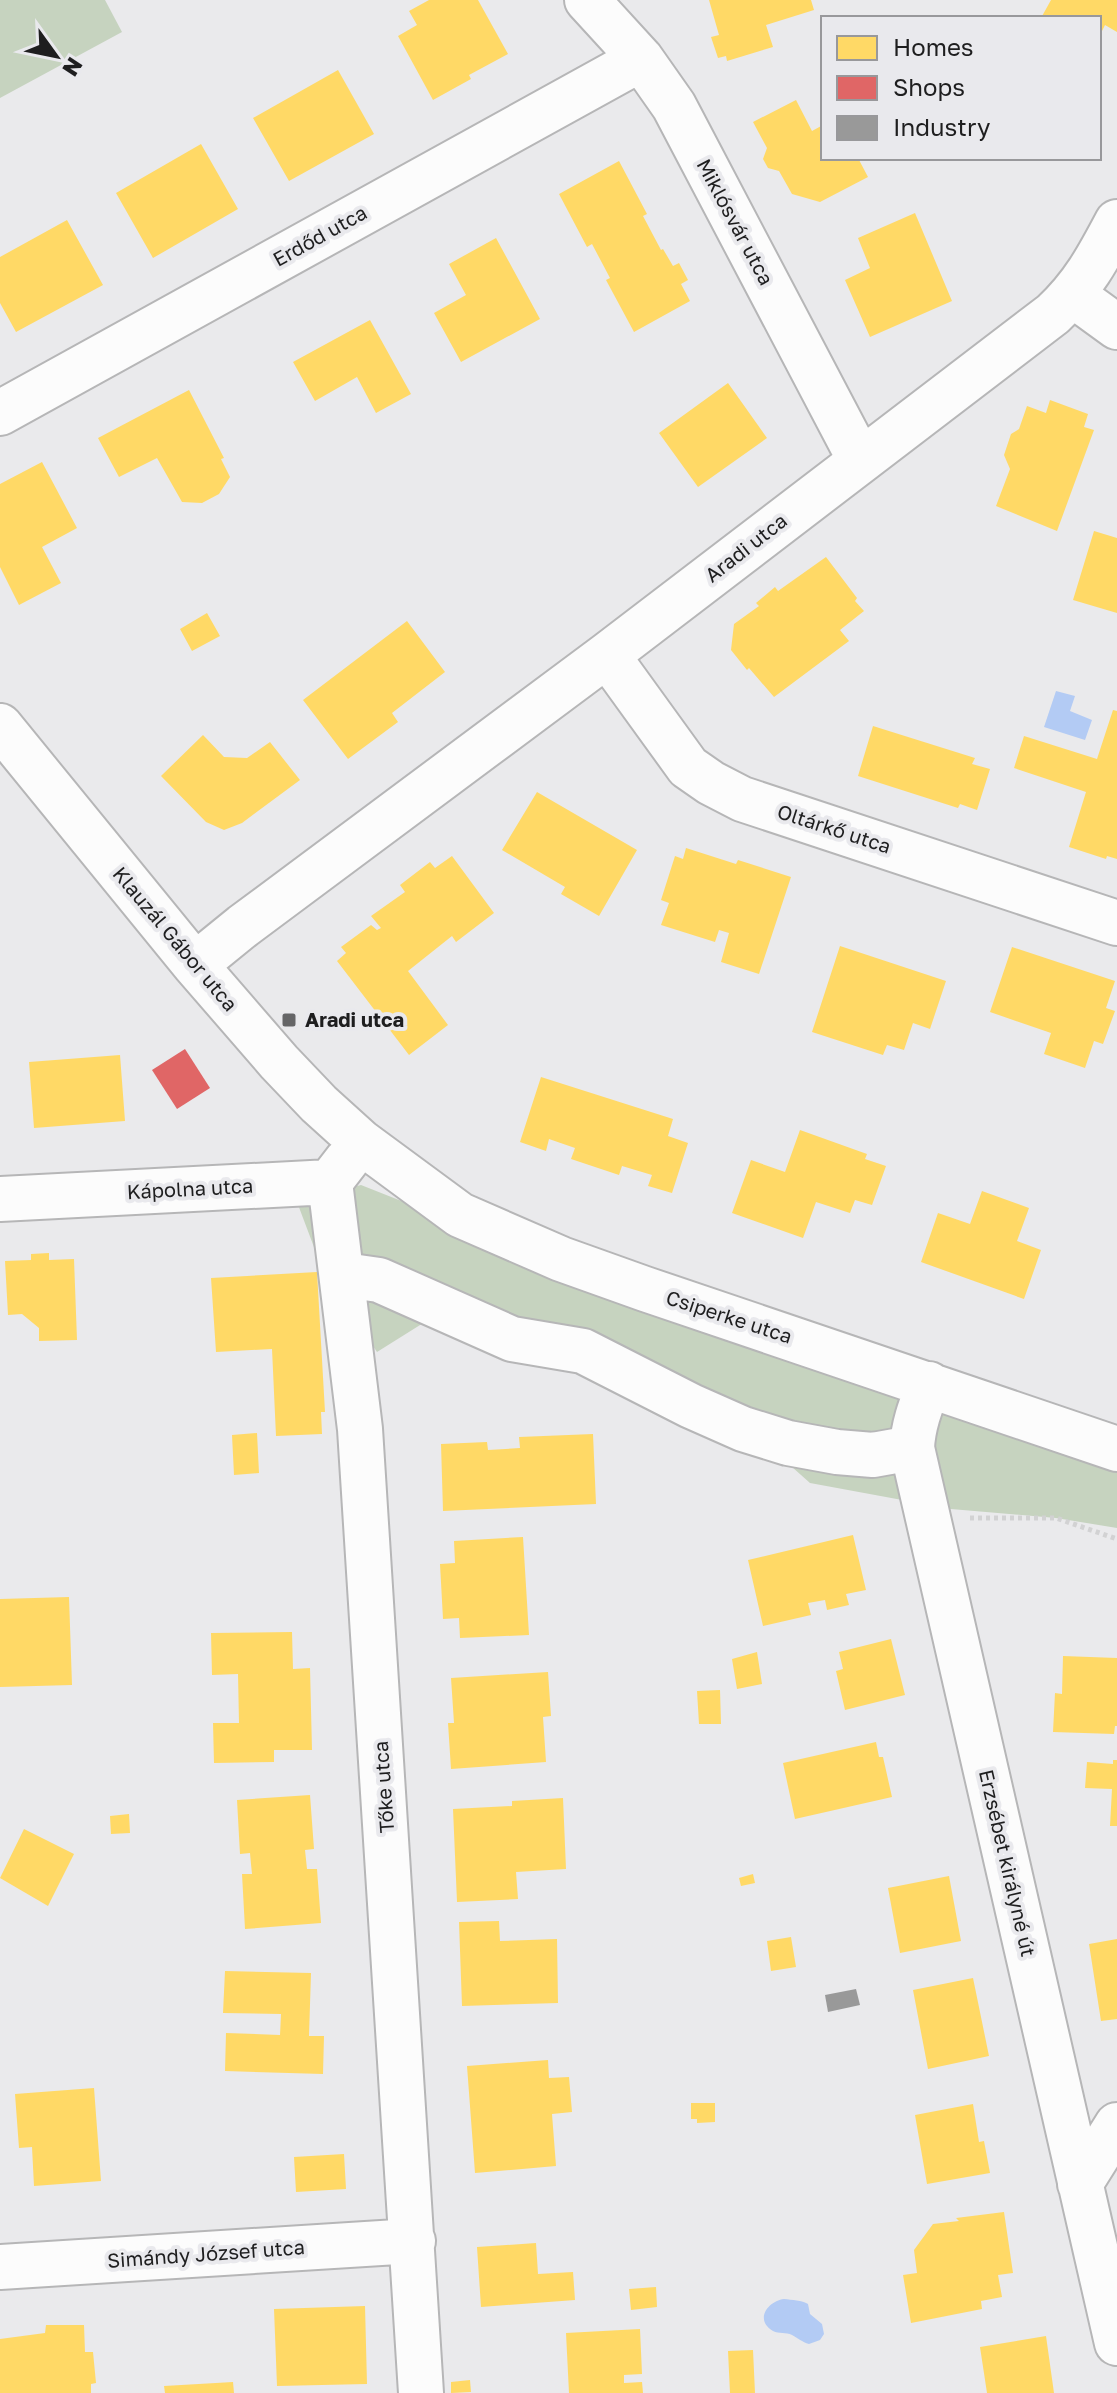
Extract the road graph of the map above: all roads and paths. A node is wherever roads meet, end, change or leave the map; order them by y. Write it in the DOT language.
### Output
graph roads {
  1 [pos="587,0"];
  2 [pos="641,59"];
  3 [pos="1117,222"];
  4 [pos="1073,295"];
  5 [pos="1117,327"];
  6 [pos="0,413"];
  7 [pos="860,460"];
  8 [pos="607,655"];
  9 [pos="0,726"];
  10 [pos="1117,923"];
  11 [pos="195,965"];
  12 [pos="361,1142"];
  13 [pos="330,1182"];
  14 [pos="0,1199"];
  15 [pos="343,1281"];
  16 [pos="929,1384"];
  17 [pos="912,1448"];
  18 [pos="1117,1449"];
  19 [pos="926,1515"];
  20 [pos="1117,1539"];
  21 [pos="1117,2125"];
  22 [pos="1080,2184"];
  23 [pos="413,2241"];
  24 [pos="0,2267"];
  25 [pos="1117,2343"];
  26 [pos="421,2393"];
  1 -- 2 [label="street, Miklósvár utca"];
  2 -- 6 [label="street, Erdőd utca"];
  2 -- 7 [label="street, Miklósvár utca"];
  3 -- 4 [label="street, Aradi utca"];
  4 -- 5 [label="street"];
  4 -- 7 [label="street, Aradi utca"];
  7 -- 8 [label="street, Aradi utca"];
  8 -- 10 [label="street, Oltárkő utca"];
  8 -- 11 [label="street, Aradi utca"];
  9 -- 11 [label="street, Klauzál Gábor utca"];
  11 -- 12 [label="street, Klauzál Gábor utca"];
  12 -- 13 [label="street"];
  12 -- 16 [label="street, Csiperke utca"];
  13 -- 14 [label="street, Kápolna utca"];
  13 -- 15 [label="street, Tőke utca"];
  15 -- 17 [label="street"];
  15 -- 23 [label="street, Tőke utca"];
  16 -- 17 [label="street, Erzsébet királyné út"];
  16 -- 18 [label="street, Csiperke utca"];
  17 -- 19 [label="street, Erzsébet királyné út"];
  19 -- 20 [label="path"];
  19 -- 22 [label="street, Erzsébet királyné út"];
  21 -- 22 [label="street"];
  22 -- 25 [label="street, Erzsébet királyné út"];
  23 -- 24 [label="street, Simándy József utca"];
  23 -- 26 [label="street, Tőke utca"];
}
